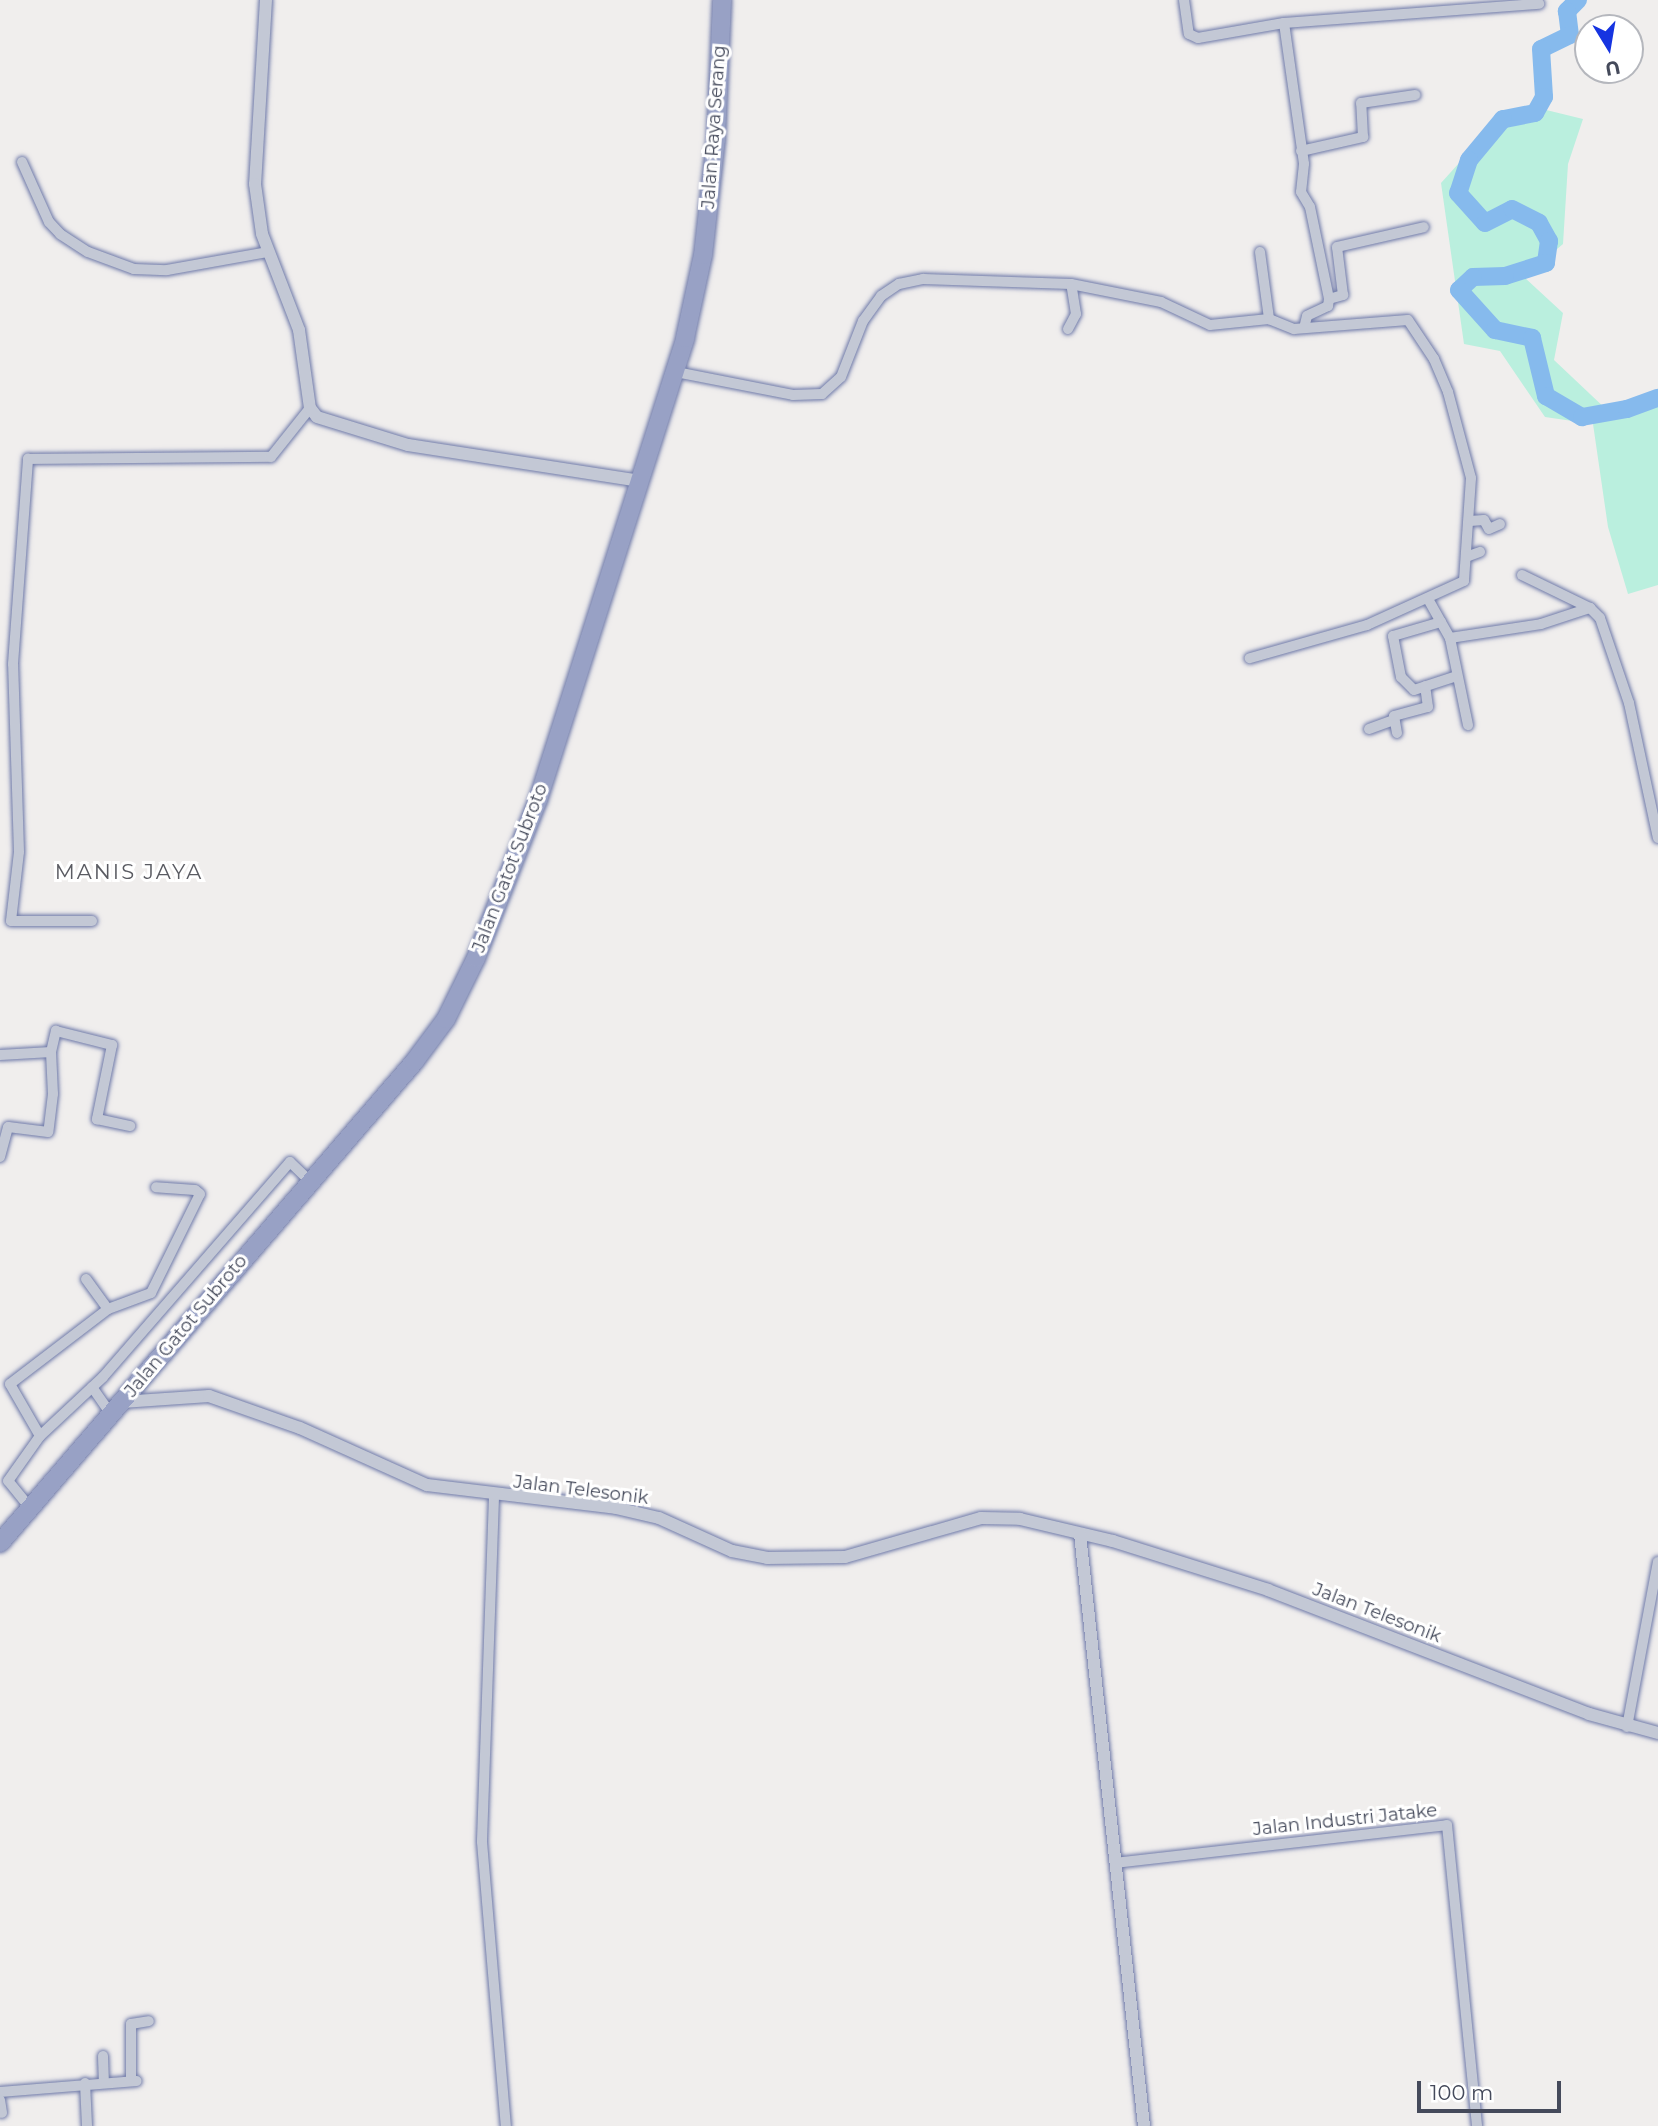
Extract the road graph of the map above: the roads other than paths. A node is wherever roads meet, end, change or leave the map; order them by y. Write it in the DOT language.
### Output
graph roads {
  1 [pos="266,0"];
  2 [pos="722,0"];
  3 [pos="1184,0"];
  4 [pos="1539,4"];
  5 [pos="1284,23"];
  6 [pos="1415,95"];
  7 [pos="1301,150"];
  8 [pos="22,162"];
  9 [pos="1424,227"];
  10 [pos="268,252"];
  11 [pos="1260,252"];
  12 [pos="703,255"];
  13 [pos="1071,284"];
  14 [pos="1329,299"];
  15 [pos="1269,319"];
  16 [pos="1304,328"];
  17 [pos="1068,330"];
  18 [pos="676,372"];
  19 [pos="310,408"];
  20 [pos="640,481"];
  21 [pos="1470,521"];
  22 [pos="1500,524"];
  23 [pos="1480,552"];
  24 [pos="1466,557"];
  25 [pos="1522,575"];
  26 [pos="1428,599"];
  27 [pos="1590,608"];
  28 [pos="1441,622"];
  29 [pos="1450,639"];
  30 [pos="1250,658"];
  31 [pos="13,664"];
  32 [pos="0,666"];
  33 [pos="1457,676"];
  34 [pos="1425,686"];
  35 [pos="1394,720"];
  36 [pos="1468,725"];
  37 [pos="1369,729"];
  38 [pos="1397,733"];
  39 [pos="1658,838"];
  40 [pos="92,921"];
  41 [pos="51,1052"];
  42 [pos="0,1055"];
  43 [pos="130,1126"];
  44 [pos="0,1157"];
  45 [pos="310,1181"];
  46 [pos="156,1187"];
  47 [pos="86,1279"];
  48 [pos="108,1309"];
  49 [pos="92,1387"];
  50 [pos="116,1408"];
  51 [pos="40,1436"];
  52 [pos="494,1497"];
  53 [pos="31,1509"];
  54 [pos="1080,1534"];
  55 [pos="1,1539"];
  56 [pos="1658,1562"];
  57 [pos="1627,1727"];
  58 [pos="1658,1732"];
  59 [pos="1115,1863"];
  60 [pos="149,2021"];
  61 [pos="103,2056"];
  62 [pos="104,2081"];
  63 [pos="85,2083"];
  64 [pos="0,2092"];
  65 [pos="0,2100"];
  66 [pos="2,2113"];
  67 [pos="87,2126"];
  68 [pos="506,2126"];
  69 [pos="1144,2126"];
  70 [pos="1477,2126"];
  1 -- 10 [label="street"];
  2 -- 12 [label="highway, Jalan Raya Serang"];
  3 -- 5 [label="street"];
  4 -- 5 [label="street"];
  5 -- 7 [label="street"];
  6 -- 7 [label="street"];
  7 -- 14 [label="street"];
  8 -- 10 [label="street"];
  9 -- 14 [label="street"];
  10 -- 19 [label="street"];
  11 -- 15 [label="street"];
  12 -- 18 [label="highway, Jalan Gatot Subroto"];
  13 -- 15 [label="street"];
  13 -- 17 [label="street"];
  13 -- 18 [label="street"];
  14 -- 16 [label="street"];
  15 -- 16 [label="street"];
  16 -- 21 [label="street"];
  18 -- 20 [label="highway, Jalan Gatot Subroto"];
  19 -- 20 [label="street"];
  19 -- 31 [label="street"];
  20 -- 45 [label="highway, Jalan Gatot Subroto"];
  21 -- 22 [label="street"];
  21 -- 24 [label="street"];
  23 -- 24 [label="street"];
  24 -- 26 [label="street"];
  25 -- 27 [label="street"];
  26 -- 28 [label="street"];
  26 -- 30 [label="street"];
  27 -- 29 [label="street"];
  27 -- 39 [label="street"];
  28 -- 29 [label="street"];
  28 -- 34 [label="street"];
  29 -- 33 [label="street"];
  31 -- 32 [label="street"];
  31 -- 40 [label="street"];
  33 -- 34 [label="street"];
  33 -- 36 [label="street"];
  34 -- 35 [label="street"];
  35 -- 37 [label="street"];
  35 -- 38 [label="street"];
  41 -- 42 [label="street"];
  41 -- 43 [label="street"];
  41 -- 44 [label="street"];
  45 -- 49 [label="street"];
  45 -- 50 [label="highway, Jalan Gatot Subroto"];
  46 -- 48 [label="street"];
  47 -- 48 [label="street"];
  48 -- 51 [label="street"];
  49 -- 50 [label="street"];
  49 -- 51 [label="street"];
  50 -- 52 [label="street, Jalan Telesonik"];
  50 -- 53 [label="highway, Jalan Gatot Subroto"];
  51 -- 53 [label="street"];
  52 -- 54 [label="street, Jalan Telesonik"];
  52 -- 68 [label="street"];
  53 -- 55 [label="highway, Jalan Gatot Subroto"];
  54 -- 57 [label="street, Jalan Telesonik"];
  54 -- 59 [label="street"];
  56 -- 57 [label="street"];
  57 -- 58 [label="street, Jalan Telesonik"];
  59 -- 69 [label="street"];
  59 -- 70 [label="street, Jalan Industri Jatake"];
  60 -- 62 [label="street"];
  61 -- 62 [label="street"];
  62 -- 63 [label="street"];
  63 -- 64 [label="street"];
  63 -- 67 [label="street"];
  65 -- 66 [label="street"];
}
